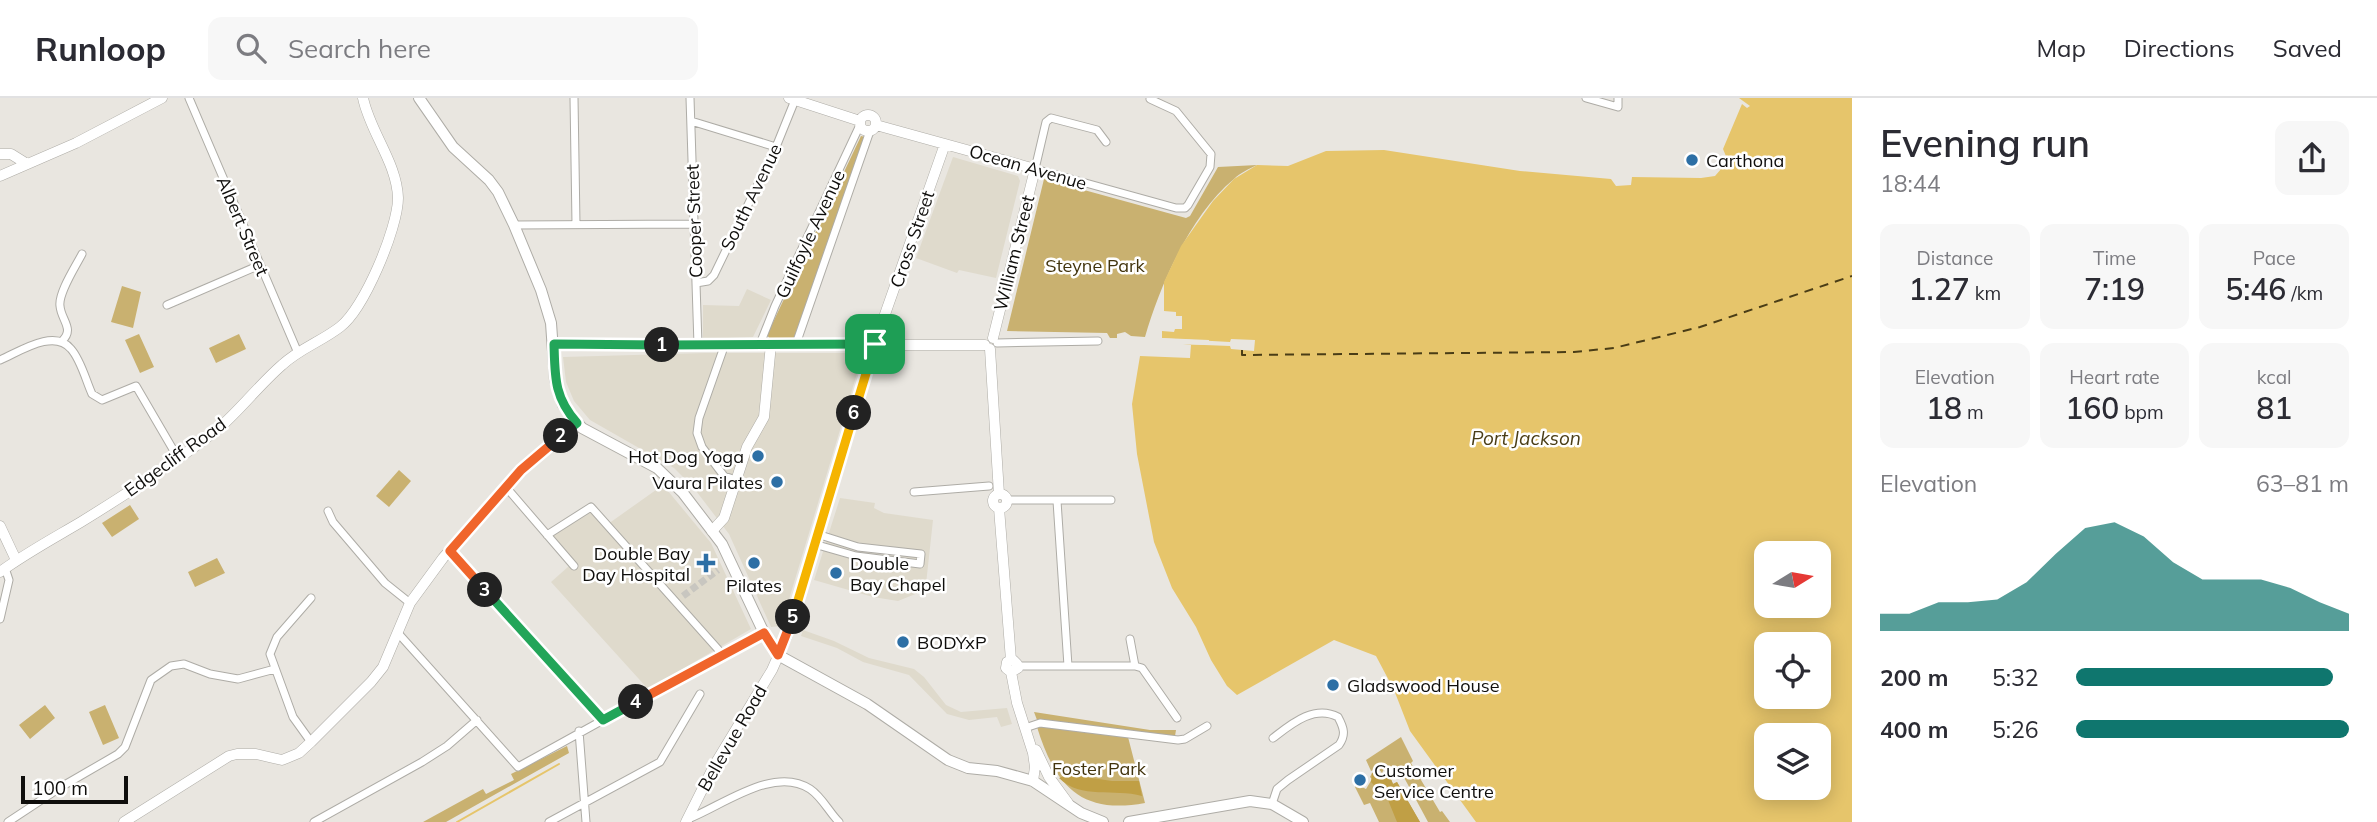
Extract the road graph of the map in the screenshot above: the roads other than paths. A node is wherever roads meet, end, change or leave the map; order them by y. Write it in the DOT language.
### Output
graph roads {
  1 [pos="162,98"];
  2 [pos="189,98"];
  3 [pos="363,98"];
  4 [pos="419,98"];
  5 [pos="574,98"];
  6 [pos="691,98"];
  7 [pos="1587,98"];
  8 [pos="1618,98"];
  9 [pos="792,99"];
  10 [pos="1150,99"];
  11 [pos="691,121"];
  12 [pos="860,123"];
  13 [pos="873,128"];
  14 [pos="1106,142"];
  15 [pos="945,144"];
  16 [pos="776,147"];
  17 [pos="5,154"];
  18 [pos="27,163"];
  19 [pos="1017,164"];
  20 [pos="1035,169"];
  21 [pos="0,176"];
  22 [pos="1030,187"];
  23 [pos="693,223"];
  24 [pos="576,224"];
  25 [pos="514,225"];
  26 [pos="82,254"];
  27 [pos="260,265"];
  28 [pos="696,283"];
  29 [pos="167,305"];
  30 [pos="62,341"];
  31 [pos="1098,341"];
  32 [pos="554,344"];
  33 [pos="725,344"];
  34 [pos="766,344"];
  35 [pos="796,344"];
  36 [pos="875,344"];
  37 [pos="991,344"];
  38 [pos="698,345"];
  39 [pos="298,353"];
  40 [pos="0,360"];
  41 [pos="577,423"];
  42 [pos="178,457"];
  43 [pos="736,480"];
  44 [pos="505,486"];
  45 [pos="989,486"];
  46 [pos="914,492"];
  47 [pos="1111,500"];
  48 [pos="1001,501"];
  49 [pos="1057,501"];
  50 [pos="328,511"];
  51 [pos="0,526"];
  52 [pos="712,531"];
  53 [pos="547,535"];
  54 [pos="816,539"];
  55 [pos="860,547"];
  56 [pos="450,551"];
  57 [pos="902,552"];
  58 [pos="858,556"];
  59 [pos="16,560"];
  60 [pos="901,562"];
  61 [pos="574,566"];
  62 [pos="2,570"];
  63 [pos="683,596"];
  64 [pos="311,598"];
  65 [pos="675,602"];
  66 [pos="410,603"];
  67 [pos="0,619"];
  68 [pos="764,633"];
  69 [pos="398,634"];
  70 [pos="1130,639"];
  71 [pos="778,655"];
  72 [pos="724,656"];
  73 [pos="1013,666"];
  74 [pos="1068,666"];
  75 [pos="1135,666"];
  76 [pos="275,669"];
  77 [pos="661,688"];
  78 [pos="700,694"];
  79 [pos="1177,718"];
  80 [pos="477,720"];
  81 [pos="603,720"];
  82 [pos="1207,726"];
  83 [pos="579,731"];
  84 [pos="1027,731"];
  85 [pos="1273,738"];
  86 [pos="311,741"];
  87 [pos="1033,781"];
  88 [pos="584,801"];
  89 [pos="1272,804"];
  90 [pos="1071,807"];
  91 [pos="687,820"];
  92 [pos="8,822"];
  93 [pos="124,822"];
  94 [pos="314,822"];
  95 [pos="549,822"];
  96 [pos="586,822"];
  97 [pos="839,822"];
  98 [pos="1103,822"];
  99 [pos="1129,822"];
  100 [pos="1303,822"];
  1 -- 18 [label="street"];
  2 -- 27 [label="street, Albert Street"];
  3 -- 39 [label="street, Edgecliff Road"];
  4 -- 25 [label="main road"];
  5 -- 24 [label="street"];
  6 -- 11 [label="street, Cooper Street"];
  7 -- 8 [label="street"];
  9 -- 12 [label="street"];
  9 -- 16 [label="street, South Avenue"];
  10 -- 20 [label="street, Ocean Avenue"];
  11 -- 16 [label="street"];
  11 -- 23 [label="street, Cooper Street"];
  12 -- 13 [label="street, Ocean Avenue"];
  12 -- 34 [label="street, Guilfoyle Avenue"];
  13 -- 15 [label="street, Ocean Avenue"];
  13 -- 35 [label="street, Guilfoyle Avenue"];
  14 -- 20 [label="street"];
  15 -- 19 [label="street, Ocean Avenue"];
  15 -- 36 [label="street, Cross Street"];
  16 -- 28 [label="street, South Avenue"];
  17 -- 18 [label="street"];
  18 -- 21 [label="street"];
  19 -- 20 [label="street, Ocean Avenue"];
  19 -- 22 [label="street"];
  20 -- 22 [label="street, William Street"];
  22 -- 37 [label="street, William Street"];
  23 -- 24 [label="street"];
  23 -- 28 [label="street, Cooper Street"];
  24 -- 25 [label="street"];
  25 -- 32 [label="main road"];
  26 -- 30 [label="street"];
  27 -- 29 [label="street"];
  27 -- 39 [label="street, Albert Street"];
  28 -- 38 [label="street, Cooper Street"];
  30 -- 40 [label="street"];
  30 -- 42 [label="street"];
  31 -- 37 [label="street"];
  32 -- 38 [label="street"];
  32 -- 41 [label="main road"];
  33 -- 34 [label="street"];
  33 -- 38 [label="street"];
  33 -- 43 [label="street"];
  34 -- 35 [label="street"];
  34 -- 43 [label="street"];
  35 -- 36 [label="street"];
  36 -- 37 [label="street"];
  36 -- 54 [label="street, Cross Street"];
  37 -- 48 [label="street, William Street"];
  39 -- 42 [label="street, Edgecliff Road"];
  41 -- 44 [label="street"];
  41 -- 52 [label="main road"];
  42 -- 59 [label="street, Edgecliff Road"];
  43 -- 52 [label="street"];
  44 -- 53 [label="street"];
  44 -- 56 [label="street"];
  45 -- 46 [label="street"];
  47 -- 49 [label="street"];
  48 -- 49 [label="street"];
  48 -- 73 [label="street, William Street"];
  49 -- 74 [label="street"];
  50 -- 66 [label="street"];
  51 -- 59 [label="street"];
  52 -- 68 [label="main road"];
  53 -- 61 [label="street"];
  53 -- 65 [label="street"];
  54 -- 55 [label="street"];
  54 -- 58 [label="street"];
  54 -- 71 [label="street, Cross Street"];
  55 -- 57 [label="street"];
  55 -- 58 [label="street"];
  56 -- 66 [label="street"];
  56 -- 81 [label="street"];
  57 -- 60 [label="street"];
  57 -- 60 [label="street"];
  58 -- 60 [label="street"];
  59 -- 62 [label="street, Edgecliff Road"];
  62 -- 67 [label="street"];
  63 -- 65 [label="street"];
  64 -- 76 [label="street"];
  65 -- 72 [label="street"];
  66 -- 69 [label="street"];
  68 -- 71 [label="main road"];
  68 -- 72 [label="street"];
  69 -- 80 [label="street"];
  69 -- 86 [label="street"];
  70 -- 75 [label="street"];
  71 -- 87 [label="main road"];
  71 -- 91 [label="street, Bellevue Road"];
  72 -- 77 [label="street"];
  73 -- 74 [label="street"];
  73 -- 84 [label="street, William Street"];
  74 -- 75 [label="street"];
  75 -- 79 [label="street"];
  76 -- 86 [label="street"];
  76 -- 92 [label="street"];
  77 -- 81 [label="street"];
  78 -- 88 [label="street"];
  80 -- 83 [label="street"];
  80 -- 94 [label="street"];
  81 -- 83 [label="street"];
  82 -- 84 [label="street"];
  83 -- 88 [label="street"];
  84 -- 87 [label="street, William Street"];
  84 -- 90 [label="street"];
  85 -- 89 [label="street"];
  86 -- 93 [label="street"];
  87 -- 90 [label="main road"];
  88 -- 95 [label="street"];
  88 -- 96 [label="street"];
  89 -- 99 [label="main road"];
  89 -- 100 [label="main road"];
  90 -- 98 [label="main road"];
  91 -- 97 [label="street"];
}
